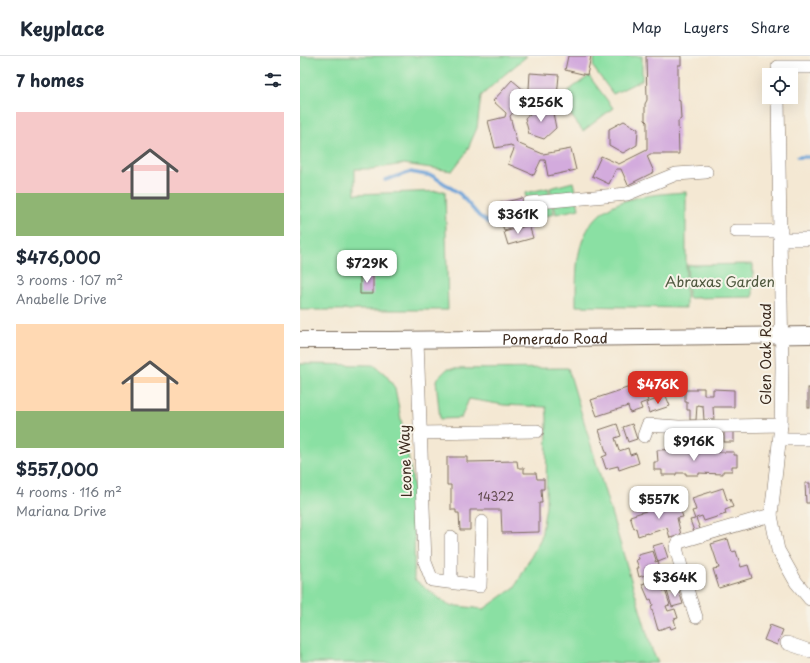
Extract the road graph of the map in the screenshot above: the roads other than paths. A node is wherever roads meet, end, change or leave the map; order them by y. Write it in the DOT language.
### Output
graph roads {
  1 [pos="778,66"];
  2 [pos="810,67"];
  3 [pos="778,104"];
  4 [pos="706,172"];
  5 [pos="529,203"];
  6 [pos="736,231"];
  7 [pos="781,235"];
  8 [pos="810,239"];
  9 [pos="810,335"];
  10 [pos="782,336"];
  11 [pos="300,340"];
  12 [pos="417,340"];
  13 [pos="781,425"];
  14 [pos="537,430"];
  15 [pos="420,433"];
  16 [pos="644,436"];
  17 [pos="780,439"];
  18 [pos="810,439"];
  19 [pos="771,515"];
  20 [pos="482,522"];
  21 [pos="450,538"];
  22 [pos="451,582"];
  23 [pos="810,598"];
  24 [pos="696,617"];
  25 [pos="787,643"];
  26 [pos="810,651"];
  1 -- 2 [label="street"];
  3 -- 7 [label="street, Glen Oak Road"];
  4 -- 5 [label="street"];
  6 -- 7 [label="street"];
  7 -- 8 [label="street"];
  7 -- 10 [label="street, Glen Oak Road"];
  9 -- 10 [label="main road, Pomerado Road"];
  10 -- 12 [label="main road, Pomerado Road"];
  10 -- 13 [label="street, Glen Oak Road"];
  11 -- 12 [label="main road, Pomerado Road"];
  12 -- 15 [label="street, Leone Way"];
  13 -- 16 [label="street"];
  13 -- 17 [label="street, Glen Oak Road"];
  14 -- 15 [label="street"];
  15 -- 22 [label="street, Leone Way"];
  17 -- 18 [label="street"];
  17 -- 19 [label="street, Glen Oak Road"];
  19 -- 23 [label="street, Glen Oak Road"];
  19 -- 24 [label="street"];
  20 -- 22 [label="street"];
  21 -- 22 [label="street"];
  25 -- 26 [label="street"];
}
